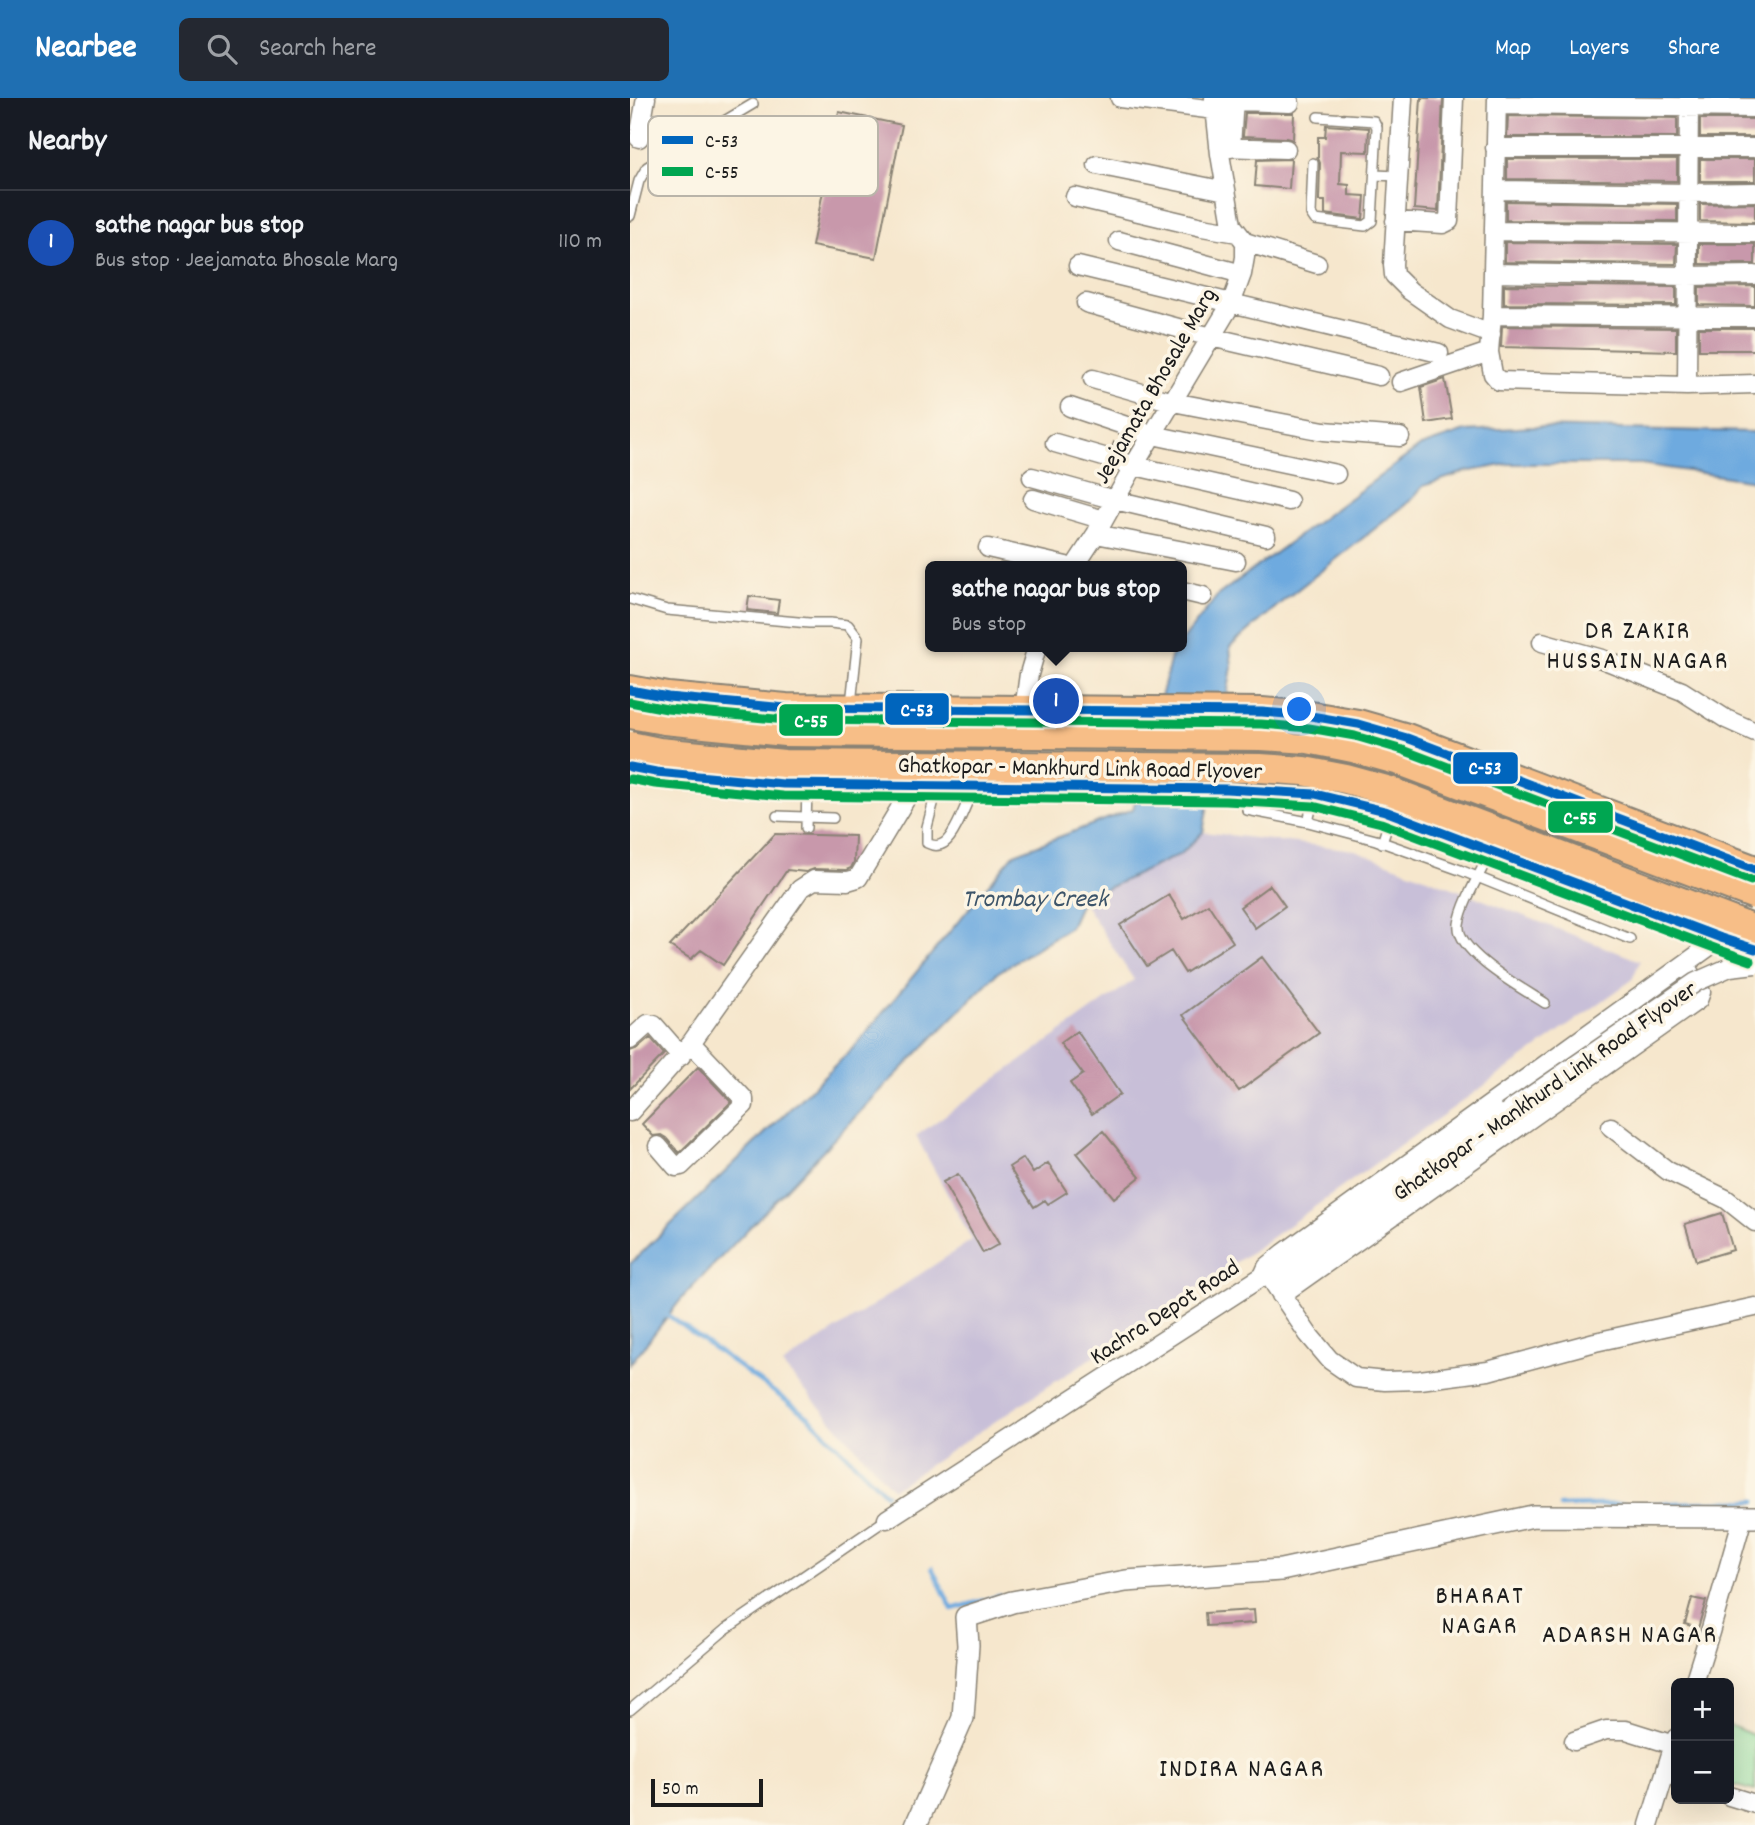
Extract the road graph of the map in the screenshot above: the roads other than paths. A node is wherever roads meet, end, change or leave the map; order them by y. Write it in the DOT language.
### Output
graph roads {
  1 [pos="646,98"];
  2 [pos="1120,98"];
  3 [pos="1403,98"];
  4 [pos="1454,98"];
  5 [pos="1234,99"];
  6 [pos="1497,102"];
  7 [pos="1215,103"];
  8 [pos="1290,103"];
  9 [pos="1689,103"];
  10 [pos="753,104"];
  11 [pos="1755,108"];
  12 [pos="733,116"];
  13 [pos="1318,117"];
  14 [pos="639,138"];
  15 [pos="1225,148"];
  16 [pos="1495,148"];
  17 [pos="1688,148"];
  18 [pos="1755,148"];
  19 [pos="1286,149"];
  20 [pos="1313,163"];
  21 [pos="1097,165"];
  22 [pos="648,166"];
  23 [pos="1375,175"];
  24 [pos="1398,176"];
  25 [pos="1499,190"];
  26 [pos="1226,191"];
  27 [pos="1755,192"];
  28 [pos="1688,193"];
  29 [pos="1075,197"];
  30 [pos="630,216"];
  31 [pos="1395,221"];
  32 [pos="1501,231"];
  33 [pos="1687,233"];
  34 [pos="1755,233"];
  35 [pos="1242,237"];
  36 [pos="1119,242"];
  37 [pos="1317,264"];
  38 [pos="1078,266"];
  39 [pos="1493,273"];
  40 [pos="1242,274"];
  41 [pos="1755,275"];
  42 [pos="1687,276"];
  43 [pos="1086,303"];
  44 [pos="1231,304"];
  45 [pos="1492,314"];
  46 [pos="1686,317"];
  47 [pos="1755,317"];
  48 [pos="1492,334"];
  49 [pos="1211,337"];
  50 [pos="1489,352"];
  51 [pos="1439,353"];
  52 [pos="1379,376"];
  53 [pos="1093,379"];
  54 [pos="1401,382"];
  55 [pos="1755,384"];
  56 [pos="1687,386"];
  57 [pos="1173,402"];
  58 [pos="1070,407"];
  59 [pos="1153,435"];
  60 [pos="1400,437"];
  61 [pos="1055,443"];
  62 [pos="1135,466"];
  63 [pos="1336,474"];
  64 [pos="1032,477"];
  65 [pos="1033,499"];
  66 [pos="1115,500"];
  67 [pos="1289,501"];
  68 [pos="1100,527"];
  69 [pos="1266,536"];
  70 [pos="988,548"];
  71 [pos="1044,561"];
  72 [pos="1078,561"];
  73 [pos="1236,562"];
  74 [pos="1187,592"];
  75 [pos="1203,596"];
  76 [pos="630,599"];
  77 [pos="1542,642"];
  78 [pos="1036,652"];
  79 [pos="630,690"];
  80 [pos="786,708"];
  81 [pos="850,709"];
  82 [pos="1024,710"];
  83 [pos="630,714"];
  84 [pos="1755,732"];
  85 [pos="630,746"];
  86 [pos="630,767"];
  87 [pos="795,784"];
  88 [pos="926,785"];
  89 [pos="974,786"];
  90 [pos="1315,794"];
  91 [pos="1247,810"];
  92 [pos="1392,814"];
  93 [pos="777,816"];
  94 [pos="833,818"];
  95 [pos="806,822"];
  96 [pos="1308,822"];
  97 [pos="1382,842"];
  98 [pos="1491,851"];
  99 [pos="1752,869"];
  100 [pos="1478,878"];
  101 [pos="1755,895"];
  102 [pos="1721,938"];
  103 [pos="1630,939"];
  104 [pos="1754,945"];
  105 [pos="1684,964"];
  106 [pos="1545,1003"];
  107 [pos="630,1040"];
  108 [pos="686,1050"];
  109 [pos="630,1112"];
  110 [pos="1611,1127"];
  111 [pos="658,1146"];
  112 [pos="1755,1222"];
  113 [pos="1273,1284"];
  114 [pos="1755,1307"];
  115 [pos="1749,1517"];
  116 [pos="887,1520"];
  117 [pos="1696,1678"];
  118 [pos="630,1710"];
  119 [pos="1574,1741"];
  120 [pos="1671,1741"];
  121 [pos="1670,1777"];
  122 [pos="1734,1798"];
  123 [pos="1755,1804"];
  124 [pos="916,1825"];
  125 [pos="1649,1825"];
  1 -- 14 [label="street"];
  2 -- 7 [label="street"];
  3 -- 24 [label="street"];
  4 -- 31 [label="street"];
  5 -- 7 [label="street"];
  5 -- 8 [label="street"];
  5 -- 15 [label="street"];
  6 -- 9 [label="street"];
  6 -- 16 [label="street"];
  7 -- 15 [label="street, Jeejamata Bhosale Marg"];
  9 -- 11 [label="street"];
  9 -- 17 [label="street"];
  10 -- 12 [label="lane"];
  13 -- 23 [label="lane"];
  15 -- 19 [label="street"];
  15 -- 26 [label="street, Jeejamata Bhosale Marg"];
  16 -- 17 [label="street"];
  16 -- 39 [label="street"];
  17 -- 18 [label="street"];
  17 -- 28 [label="street"];
  20 -- 23 [label="lane"];
  21 -- 26 [label="street"];
  22 -- 30 [label="lane"];
  23 -- 24 [label="lane"];
  24 -- 31 [label="street"];
  25 -- 28 [label="street"];
  26 -- 35 [label="street, Jeejamata Bhosale Marg"];
  27 -- 28 [label="street"];
  28 -- 33 [label="street"];
  29 -- 35 [label="street"];
  31 -- 48 [label="street"];
  32 -- 33 [label="street"];
  33 -- 34 [label="street"];
  33 -- 42 [label="street"];
  35 -- 37 [label="street"];
  35 -- 40 [label="street, Jeejamata Bhosale Marg"];
  36 -- 40 [label="street"];
  38 -- 44 [label="street"];
  39 -- 42 [label="street"];
  39 -- 45 [label="street"];
  40 -- 44 [label="street, Jeejamata Bhosale Marg"];
  41 -- 42 [label="street"];
  42 -- 46 [label="street"];
  43 -- 49 [label="street"];
  44 -- 49 [label="street, Jeejamata Bhosale Marg"];
  44 -- 51 [label="street"];
  45 -- 46 [label="street"];
  45 -- 48 [label="street"];
  46 -- 47 [label="street"];
  46 -- 56 [label="street"];
  48 -- 50 [label="street"];
  49 -- 52 [label="street"];
  49 -- 57 [label="street, Jeejamata Bhosale Marg"];
  50 -- 54 [label="street"];
  50 -- 56 [label="street"];
  53 -- 57 [label="street"];
  55 -- 56 [label="street"];
  57 -- 59 [label="street, Jeejamata Bhosale Marg"];
  57 -- 60 [label="street"];
  58 -- 59 [label="street"];
  59 -- 62 [label="street, Jeejamata Bhosale Marg"];
  59 -- 63 [label="street"];
  61 -- 62 [label="street"];
  62 -- 66 [label="street, Jeejamata Bhosale Marg"];
  62 -- 67 [label="street"];
  64 -- 66 [label="street"];
  65 -- 68 [label="street"];
  66 -- 68 [label="street, Jeejamata Bhosale Marg"];
  66 -- 69 [label="street"];
  68 -- 72 [label="street, Jeejamata Bhosale Marg"];
  68 -- 73 [label="street"];
  70 -- 71 [label="street"];
  74 -- 75 [label="street"];
  76 -- 81 [label="lane"];
  77 -- 84 [label="street"];
  78 -- 82 [label="street"];
  79 -- 80 [label="highway"];
  80 -- 81 [label="highway"];
  80 -- 87 [label="highway"];
  81 -- 82 [label="highway"];
  82 -- 99 [label="highway"];
  83 -- 101 [label="highway, Ghatkopar - Mankhurd Link Road Flyover, bridge"];
  85 -- 104 [label="highway, Ghatkopar - Mankhurd Link Road Flyover, bridge"];
  86 -- 87 [label="highway"];
  87 -- 88 [label="highway"];
  87 -- 95 [label="lane"];
  88 -- 89 [label="highway"];
  88 -- 89 [label="lane"];
  88 -- 108 [label="street"];
  89 -- 90 [label="highway"];
  90 -- 92 [label="highway"];
  90 -- 96 [label="lane"];
  91 -- 96 [label="lane"];
  92 -- 97 [label="lane"];
  92 -- 98 [label="highway"];
  93 -- 95 [label="lane"];
  94 -- 95 [label="lane"];
  96 -- 97 [label="lane"];
  97 -- 100 [label="lane"];
  98 -- 100 [label="lane"];
  98 -- 102 [label="highway"];
  99 -- 102 [label="street"];
  100 -- 103 [label="lane"];
  100 -- 106 [label="lane"];
  102 -- 104 [label="highway"];
  102 -- 105 [label="street, Kachra Depot Road"];
  104 -- 113 [label="street, Ghatkopar - Mankhurd Link Road Flyover, bridge"];
  105 -- 113 [label="street, Kachra Depot Road"];
  105 -- 113 [label="street"];
  107 -- 108 [label="street"];
  108 -- 109 [label="street"];
  108 -- 111 [label="street"];
  110 -- 112 [label="street"];
  113 -- 114 [label="street"];
  113 -- 116 [label="street, Kachra Depot Road"];
  115 -- 117 [label="street"];
  115 -- 124 [label="street"];
  116 -- 118 [label="lane, Kachra Depot Road"];
  119 -- 120 [label="street"];
  121 -- 125 [label="street"];
  122 -- 123 [label="street"];
}
